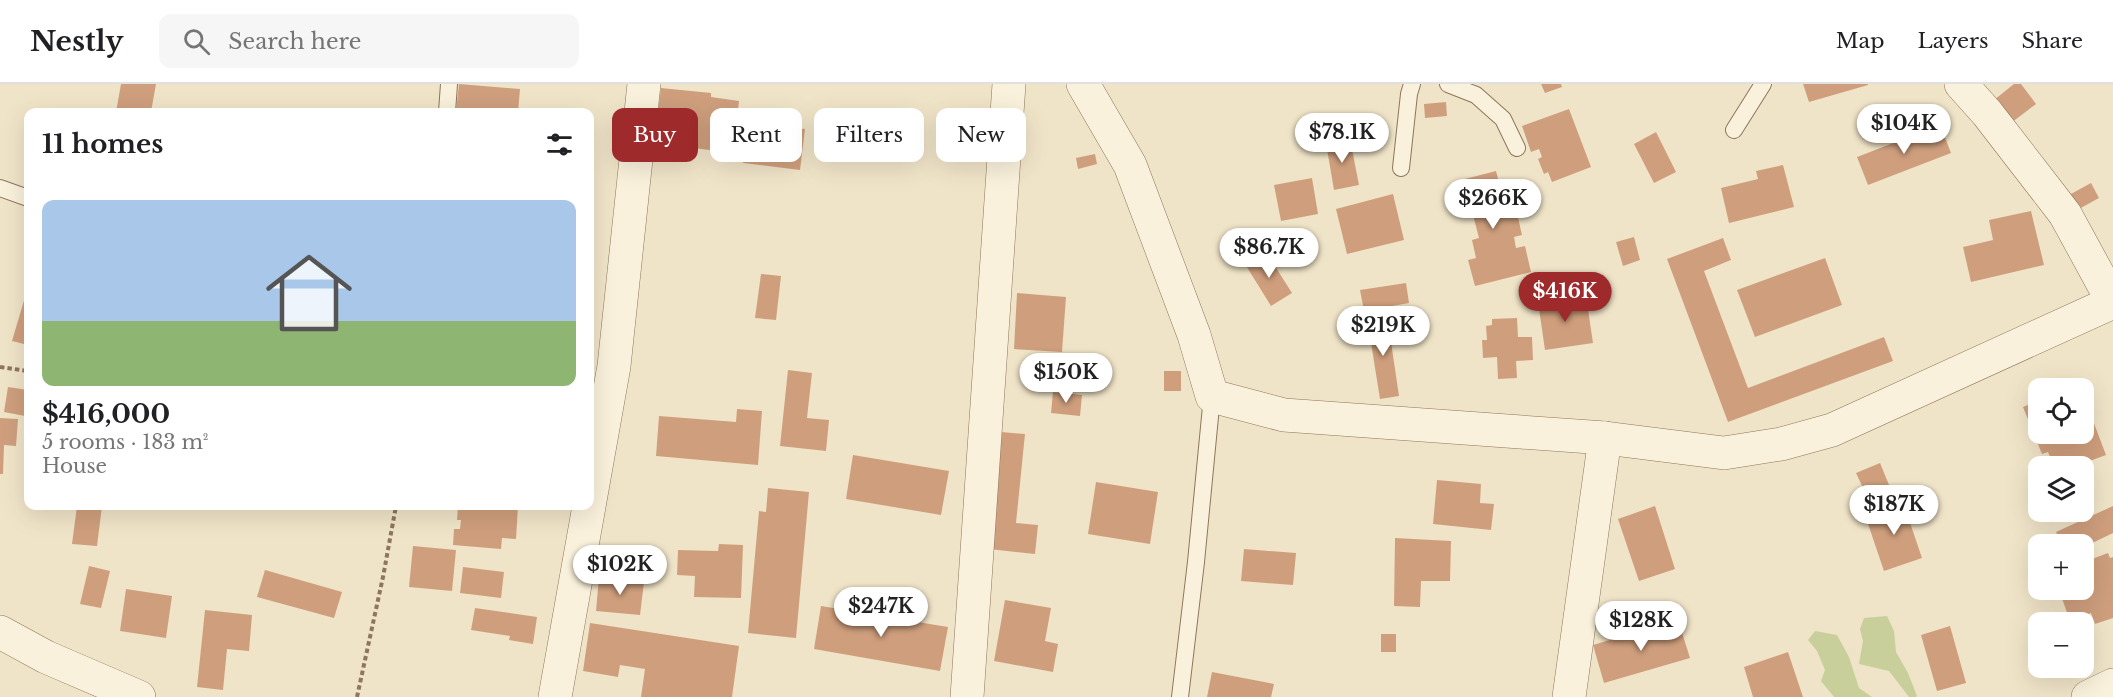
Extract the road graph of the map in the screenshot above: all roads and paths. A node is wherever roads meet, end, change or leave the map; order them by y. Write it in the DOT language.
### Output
graph roads {
  1 [pos="449,84"];
  2 [pos="644,84"];
  3 [pos="1009,84"];
  4 [pos="1083,84"];
  5 [pos="1412,84"];
  6 [pos="1448,84"];
  7 [pos="1763,84"];
  8 [pos="1961,84"];
  9 [pos="447,108"];
  10 [pos="1734,130"];
  11 [pos="1517,148"];
  12 [pos="1401,168"];
  13 [pos="0,188"];
  14 [pos="24,197"];
  15 [pos="2113,302"];
  16 [pos="0,367"];
  17 [pos="24,370"];
  18 [pos="1212,396"];
  19 [pos="1605,438"];
  20 [pos="594,478"];
  21 [pos="395,510"];
  22 [pos="588,510"];
  23 [pos="0,632"];
  24 [pos="2113,685"];
  25 [pos="139,697"];
  26 [pos="357,697"];
  27 [pos="555,697"];
  28 [pos="967,697"];
  29 [pos="1180,697"];
  30 [pos="1569,697"];
  31 [pos="2088,697"];
  1 -- 9 [label="lane"];
  2 -- 20 [label="street"];
  3 -- 28 [label="street"];
  4 -- 18 [label="street"];
  5 -- 12 [label="lane"];
  6 -- 11 [label="lane"];
  7 -- 10 [label="lane"];
  8 -- 15 [label="street"];
  13 -- 14 [label="lane"];
  15 -- 19 [label="street"];
  16 -- 17 [label="path"];
  18 -- 19 [label="street"];
  18 -- 29 [label="lane"];
  19 -- 30 [label="street"];
  21 -- 26 [label="path"];
  22 -- 27 [label="street"];
  23 -- 25 [label="street"];
  24 -- 31 [label="street"];
}
